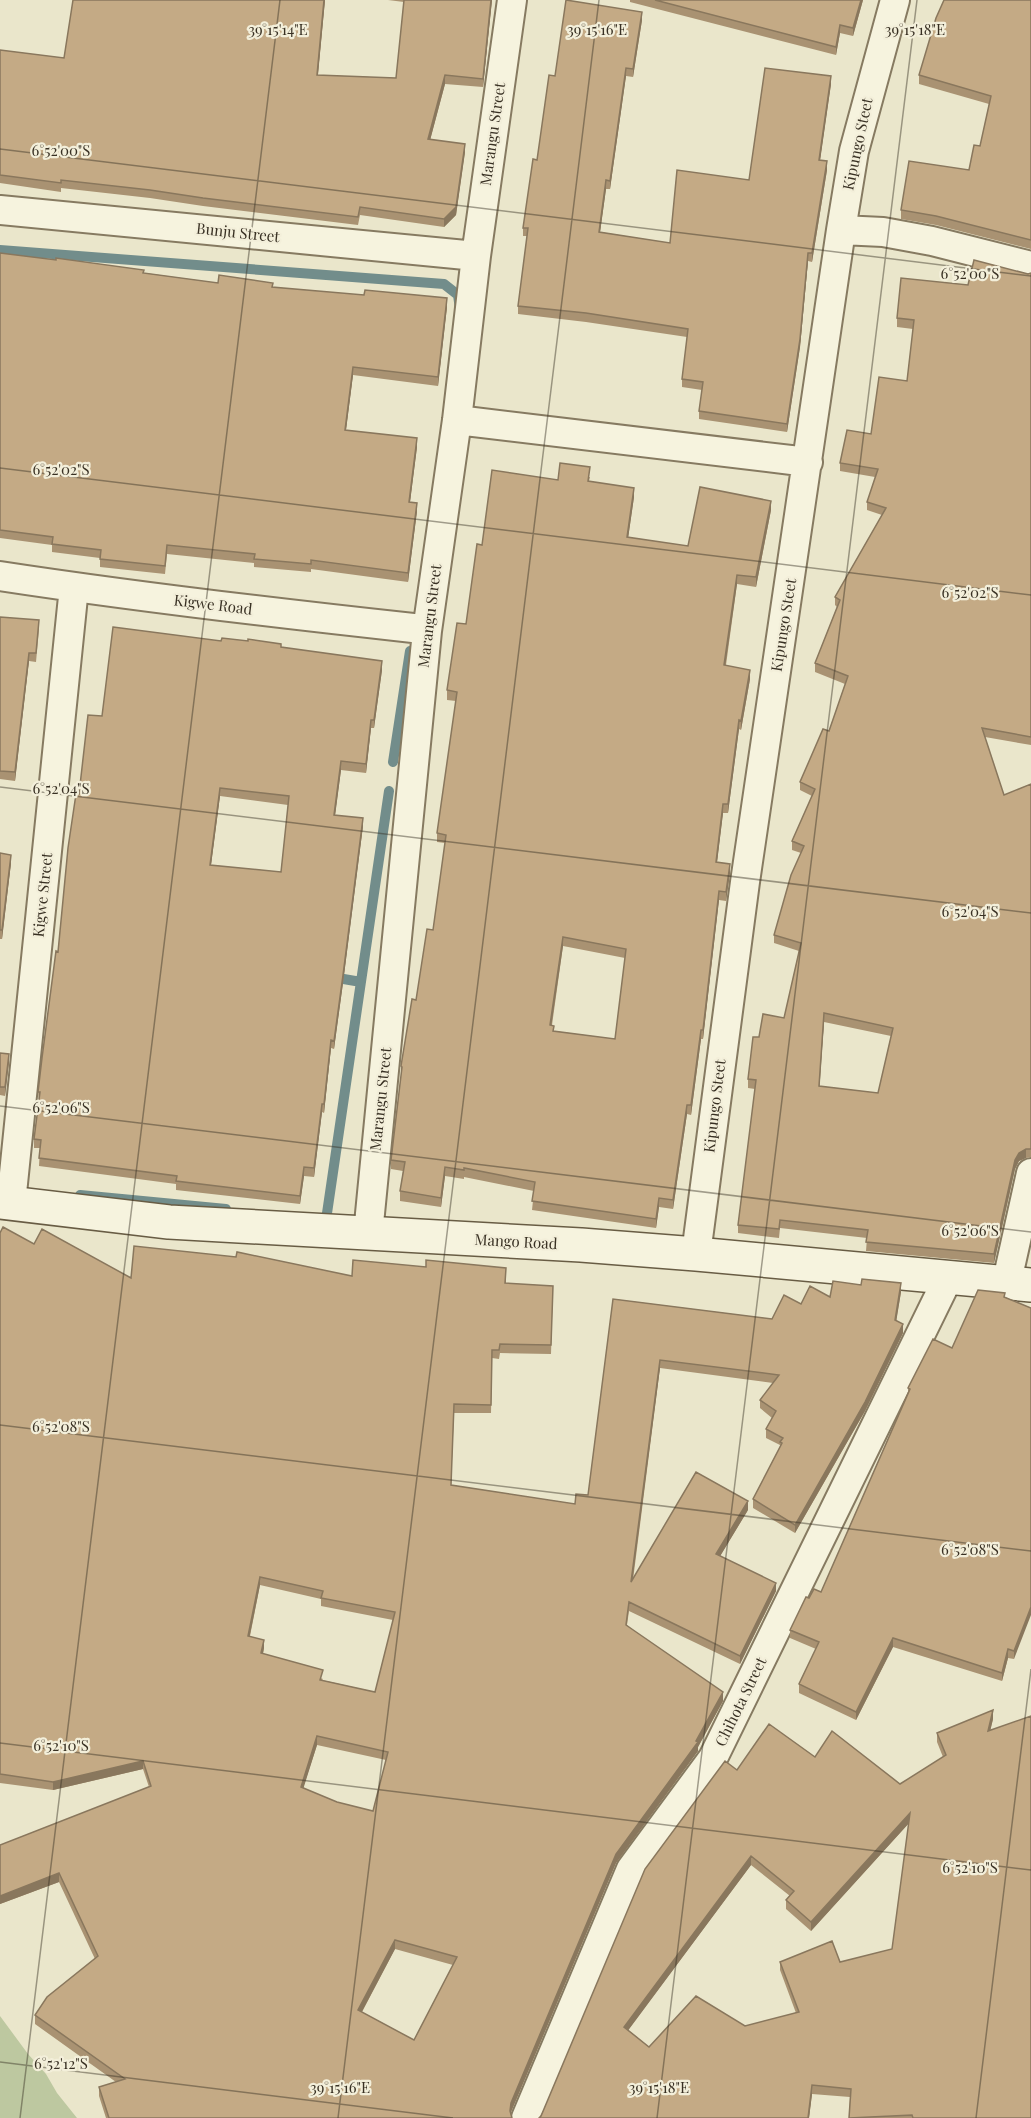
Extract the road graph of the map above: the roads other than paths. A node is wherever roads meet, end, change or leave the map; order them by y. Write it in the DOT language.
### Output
graph roads {
  1 [pos="512,0"];
  2 [pos="895,0"];
  3 [pos="0,210"];
  4 [pos="841,230"];
  5 [pos="476,256"];
  6 [pos="1031,266"];
  7 [pos="457,420"];
  8 [pos="808,462"];
  9 [pos="0,576"];
  10 [pos="74,587"];
  11 [pos="427,631"];
  12 [pos="1031,1173"];
  13 [pos="6,1203"];
  14 [pos="368,1234"];
  15 [pos="696,1254"];
  16 [pos="948,1278"];
  17 [pos="1019,1283"];
  18 [pos="526,2118"];
  1 -- 5 [label="street, Marangu Street"];
  2 -- 4 [label="street, Kipungo Steet"];
  3 -- 5 [label="street, Bunju Street"];
  4 -- 6 [label="street"];
  4 -- 8 [label="street, Kipungo Steet"];
  5 -- 7 [label="street, Marangu Street"];
  7 -- 8 [label="street"];
  7 -- 11 [label="street, Marangu Street"];
  8 -- 15 [label="street, Kipungo Steet"];
  9 -- 10 [label="street, Kigwe Road"];
  10 -- 11 [label="street, Kigwe Road"];
  10 -- 13 [label="street, Kigwe Street"];
  11 -- 14 [label="street, Marangu Street"];
  12 -- 17 [label="street"];
  13 -- 14 [label="street, Mango Road"];
  14 -- 15 [label="street, Mango Road"];
  15 -- 16 [label="street, Mango Road"];
  16 -- 17 [label="street, Mango Road"];
  16 -- 18 [label="street, Chihota Street"];
}
